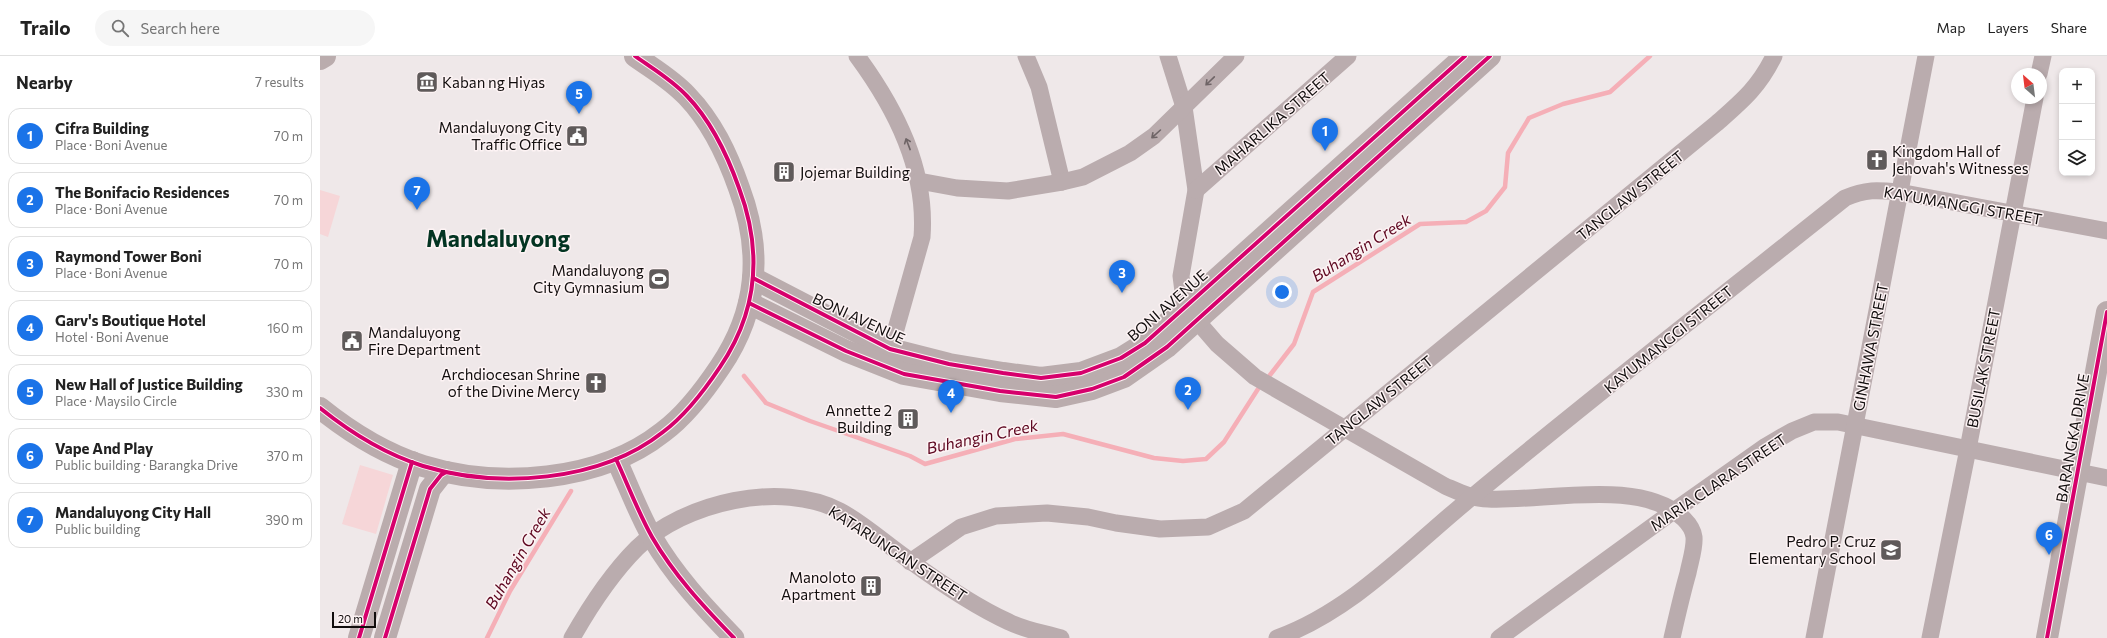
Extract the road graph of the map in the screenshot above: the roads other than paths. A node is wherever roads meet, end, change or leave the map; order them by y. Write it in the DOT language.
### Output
graph roads {
  1 [pos="325,56"];
  2 [pos="635,56"];
  3 [pos="857,56"];
  4 [pos="1026,56"];
  5 [pos="1168,56"];
  6 [pos="1236,56"];
  7 [pos="1348,56"];
  8 [pos="1465,56"];
  9 [pos="1490,56"];
  10 [pos="1774,56"];
  11 [pos="1926,56"];
  12 [pos="2043,56"];
  13 [pos="320,59"];
  14 [pos="2040,68"];
  15 [pos="2034,104"];
  16 [pos="1184,107"];
  17 [pos="919,181"];
  18 [pos="1062,182"];
  19 [pos="1196,190"];
  20 [pos="1899,192"];
  21 [pos="2013,214"];
  22 [pos="2107,231"];
  23 [pos="754,278"];
  24 [pos="749,303"];
  25 [pos="2107,312"];
  26 [pos="1190,314"];
  27 [pos="888,358"];
  28 [pos="320,408"];
  29 [pos="1855,426"];
  30 [pos="1343,429"];
  31 [pos="1968,449"];
  32 [pos="616,459"];
  33 [pos="412,462"];
  34 [pos="446,472"];
  35 [pos="2078,472"];
  36 [pos="2107,478"];
  37 [pos="1471,497"];
  38 [pos="1675,510"];
  39 [pos="651,536"];
  40 [pos="910,562"];
  41 [pos="359,638"];
  42 [pos="385,638"];
  43 [pos="572,638"];
  44 [pos="734,638"];
  45 [pos="1061,638"];
  46 [pos="1276,638"];
  47 [pos="1499,638"];
  48 [pos="1672,638"];
  49 [pos="1814,638"];
  50 [pos="1930,638"];
  51 [pos="2047,638"];
  1 -- 13 [label="main road"];
  2 -- 23 [label="main road"];
  17 -- 3 [label="street, one-way"];
  4 -- 18 [label="street"];
  5 -- 16 [label="street"];
  6 -- 16 [label="street, one-way"];
  7 -- 19 [label="street, MAHARLIKA STREET"];
  8 -- 26 [label="main road, BONI AVENUE"];
  9 -- 26 [label="main road, BONI AVENUE"];
  10 -- 30 [label="street, TANGLAW STREET"];
  11 -- 20 [label="street, GINHAWA STREET"];
  12 -- 14 [label="street"];
  15 -- 21 [label="street, BUSILAK STREET"];
  16 -- 18 [label="street, one-way"];
  16 -- 19 [label="street"];
  17 -- 18 [label="street"];
  17 -- 27 [label="street"];
  19 -- 26 [label="street"];
  20 -- 21 [label="street, KAYUMANGGI STREET"];
  20 -- 29 [label="street, GINHAWA STREET"];
  20 -- 37 [label="street, KAYUMANGGI STREET"];
  21 -- 22 [label="street, KAYUMANGGI STREET"];
  21 -- 31 [label="street, BUSILAK STREET"];
  23 -- 24 [label="main road"];
  23 -- 27 [label="main road, BONI AVENUE"];
  24 -- 27 [label="main road, BONI AVENUE"];
  24 -- 32 [label="main road"];
  25 -- 35 [label="main road, BARANGKA DRIVE"];
  26 -- 27 [label="main road, BONI AVENUE"];
  26 -- 30 [label="street"];
  28 -- 33 [label="main road"];
  29 -- 31 [label="street, MARIA CLARA STREET"];
  29 -- 38 [label="street, MARIA CLARA STREET"];
  29 -- 49 [label="street, GINHAWA STREET"];
  30 -- 37 [label="street"];
  30 -- 40 [label="street, TANGLAW STREET"];
  31 -- 35 [label="street, MARIA CLARA STREET"];
  31 -- 50 [label="street, BUSILAK STREET"];
  32 -- 34 [label="main road"];
  32 -- 39 [label="street"];
  33 -- 34 [label="main road"];
  33 -- 41 [label="main road"];
  34 -- 42 [label="main road"];
  35 -- 36 [label="street, MARIA CLARA STREET"];
  35 -- 51 [label="main road, BARANGKA DRIVE"];
  37 -- 38 [label="street"];
  37 -- 46 [label="street, KAYUMANGGI STREET"];
  38 -- 47 [label="street, MARIA CLARA STREET"];
  38 -- 48 [label="street"];
  39 -- 40 [label="street, KATARUNGAN STREET"];
  39 -- 43 [label="street, KATARUNGAN STREET"];
  39 -- 44 [label="street"];
  40 -- 45 [label="street, KATARUNGAN STREET"];
}
